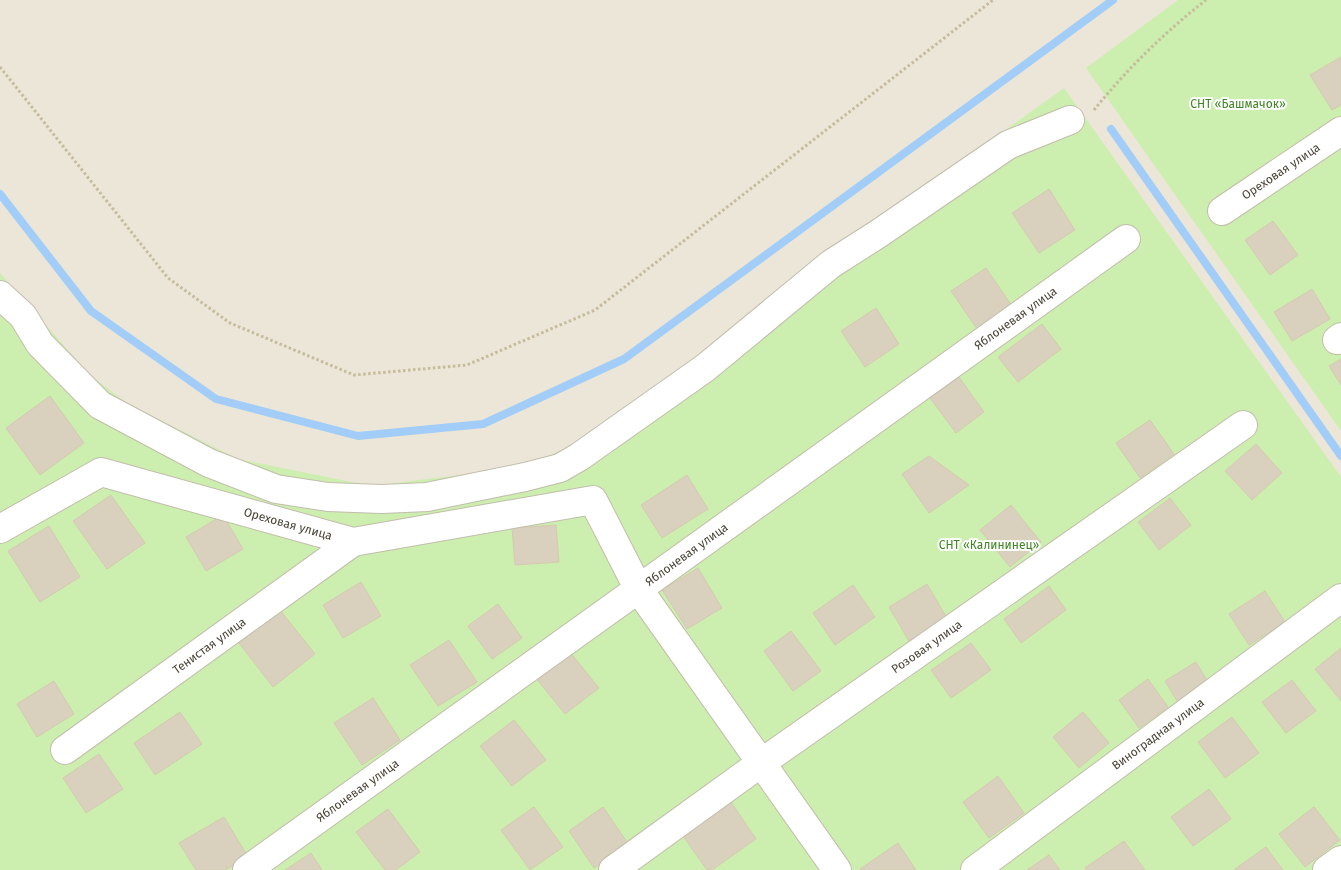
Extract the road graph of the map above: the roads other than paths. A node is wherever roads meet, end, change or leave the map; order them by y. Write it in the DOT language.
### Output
graph roads {
  1 [pos="1070,120"];
  2 [pos="1341,130"];
  3 [pos="1222,211"];
  4 [pos="1126,239"];
  5 [pos="0,295"];
  6 [pos="1243,425"];
  7 [pos="0,529"];
  8 [pos="353,542"];
  9 [pos="639,590"];
  10 [pos="1341,598"];
  11 [pos="65,750"];
  12 [pos="761,763"];
  13 [pos="1341,860"];
  14 [pos="247,870"];
  15 [pos="613,870"];
  16 [pos="837,870"];
  17 [pos="975,870"];
  18 [pos="1327,870"];
  1 -- 5 [label="street"];
  2 -- 3 [label="street, Ореховая улица"];
  4 -- 9 [label="street, Яблоневая улица"];
  6 -- 12 [label="street, Розовая улица"];
  7 -- 8 [label="street, Ореховая улица"];
  8 -- 9 [label="street, Ореховая улица"];
  8 -- 11 [label="street, Тенистая улица"];
  9 -- 12 [label="street"];
  9 -- 14 [label="street, Яблоневая улица"];
  10 -- 17 [label="street, Виноградная улица"];
  12 -- 15 [label="street, Розовая улица"];
  12 -- 16 [label="street"];
  13 -- 18 [label="street"];
}
